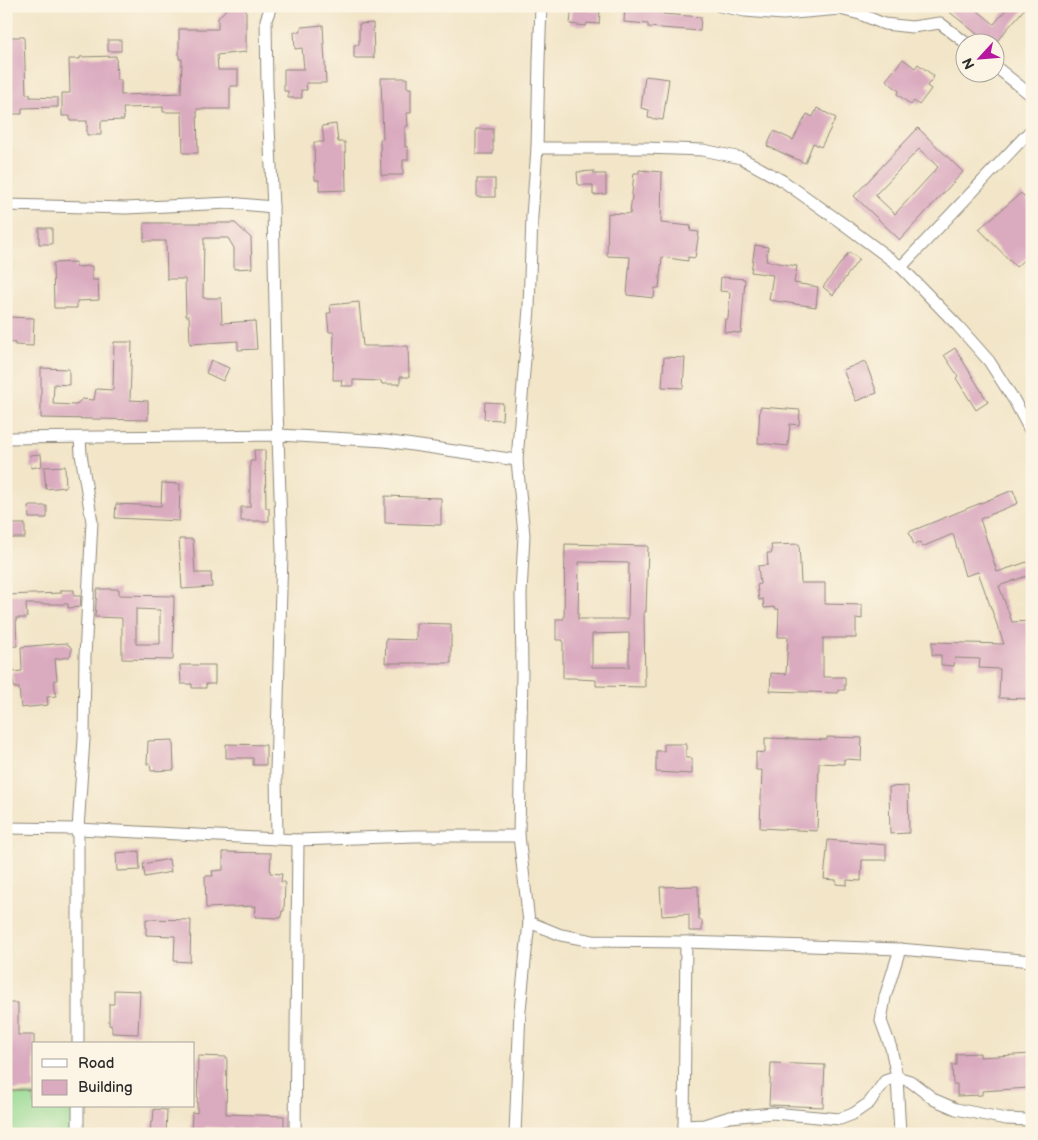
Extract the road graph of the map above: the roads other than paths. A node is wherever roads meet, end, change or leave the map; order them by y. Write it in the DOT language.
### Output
graph roads {
  1 [pos="271,6"];
  2 [pos="541,6"];
  3 [pos="720,6"];
  4 [pos="956,35"];
  5 [pos="1006,75"];
  6 [pos="1032,96"];
  7 [pos="1032,129"];
  8 [pos="537,148"];
  9 [pos="6,205"];
  10 [pos="273,206"];
  11 [pos="901,267"];
  12 [pos="1032,434"];
  13 [pos="279,435"];
  14 [pos="6,438"];
  15 [pos="80,438"];
  16 [pos="518,460"];
  17 [pos="6,828"];
  18 [pos="78,829"];
  19 [pos="519,836"];
  20 [pos="278,839"];
  21 [pos="298,840"];
  22 [pos="529,922"];
  23 [pos="686,942"];
  24 [pos="900,949"];
  25 [pos="1032,961"];
  26 [pos="78,1042"];
  27 [pos="897,1077"];
  28 [pos="78,1108"];
  29 [pos="1032,1123"];
  30 [pos="683,1130"];
  31 [pos="78,1134"];
  32 [pos="295,1134"];
  33 [pos="515,1134"];
  34 [pos="900,1134"];
  1 -- 10 [label="street"];
  2 -- 8 [label="street"];
  3 -- 4 [label="street"];
  5 -- 6 [label="street"];
  7 -- 11 [label="street"];
  8 -- 11 [label="street"];
  8 -- 16 [label="street"];
  9 -- 10 [label="street"];
  10 -- 13 [label="street"];
  11 -- 12 [label="street"];
  13 -- 15 [label="street"];
  13 -- 16 [label="street"];
  13 -- 20 [label="street"];
  14 -- 15 [label="street"];
  15 -- 18 [label="street"];
  16 -- 19 [label="street"];
  17 -- 18 [label="street"];
  18 -- 20 [label="street"];
  18 -- 26 [label="street"];
  19 -- 21 [label="street"];
  19 -- 22 [label="street"];
  20 -- 21 [label="street"];
  21 -- 32 [label="street"];
  22 -- 23 [label="street"];
  22 -- 33 [label="street"];
  23 -- 24 [label="street"];
  23 -- 30 [label="street"];
  24 -- 25 [label="street"];
  24 -- 27 [label="street"];
  27 -- 29 [label="street"];
  27 -- 30 [label="street"];
  27 -- 34 [label="street"];
  28 -- 31 [label="street"];
}
